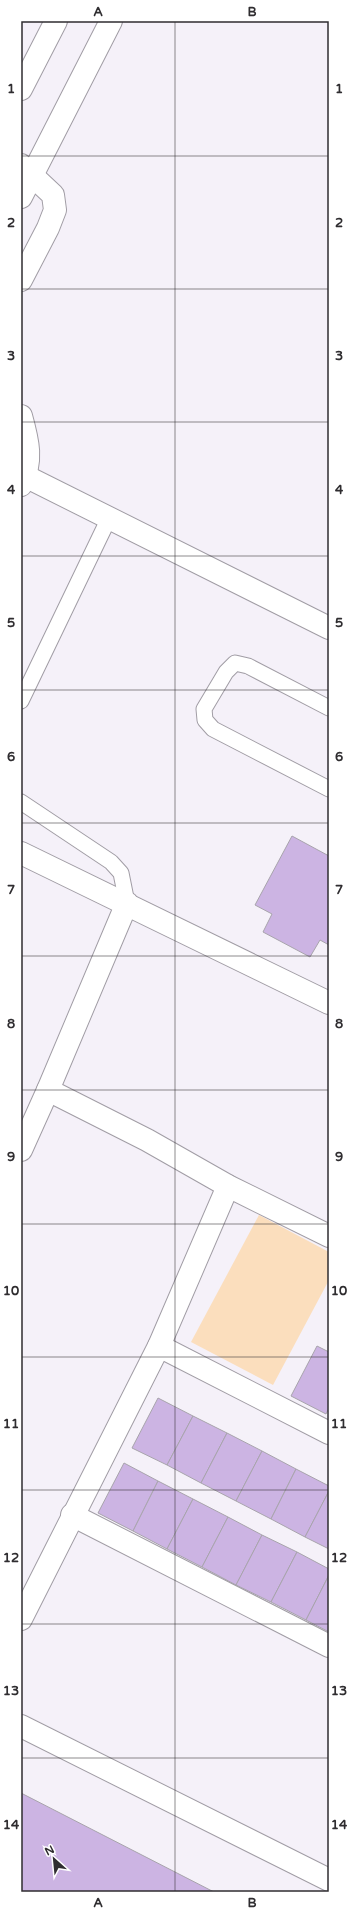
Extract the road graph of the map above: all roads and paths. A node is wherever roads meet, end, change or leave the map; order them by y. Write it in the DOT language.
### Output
graph roads {
  1 [pos="56,21"];
  2 [pos="111,21"];
  3 [pos="21,89"];
  4 [pos="27,170"];
  5 [pos="21,197"];
  6 [pos="21,280"];
  7 [pos="21,416"];
  8 [pos="22,479"];
  9 [pos="109,518"];
  10 [pos="329,628"];
  11 [pos="21,701"];
  12 [pos="329,708"];
  13 [pos="329,789"];
  14 [pos="21,802"];
  15 [pos="21,854"];
  16 [pos="127,904"];
  17 [pos="329,1003"];
  18 [pos="48,1090"];
  19 [pos="21,1150"];
  20 [pos="228,1186"];
  21 [pos="329,1236"];
  22 [pos="158,1346"];
  23 [pos="329,1433"];
  24 [pos="72,1515"];
  25 [pos="21,1619"];
  26 [pos="329,1646"];
  27 [pos="21,1726"];
  28 [pos="329,1880"];
  1 -- 3 [label="street"];
  2 -- 4 [label="street"];
  4 -- 5 [label="street"];
  4 -- 6 [label="street"];
  7 -- 8 [label="street"];
  8 -- 9 [label="street"];
  9 -- 10 [label="street"];
  9 -- 11 [label="lane"];
  12 -- 13 [label="lane"];
  14 -- 16 [label="lane"];
  15 -- 16 [label="street"];
  16 -- 17 [label="street"];
  16 -- 18 [label="street"];
  18 -- 19 [label="street"];
  18 -- 20 [label="street"];
  20 -- 21 [label="street"];
  20 -- 22 [label="street"];
  22 -- 23 [label="street"];
  22 -- 24 [label="street"];
  24 -- 25 [label="street"];
  24 -- 26 [label="street"];
  27 -- 28 [label="street"];
}
